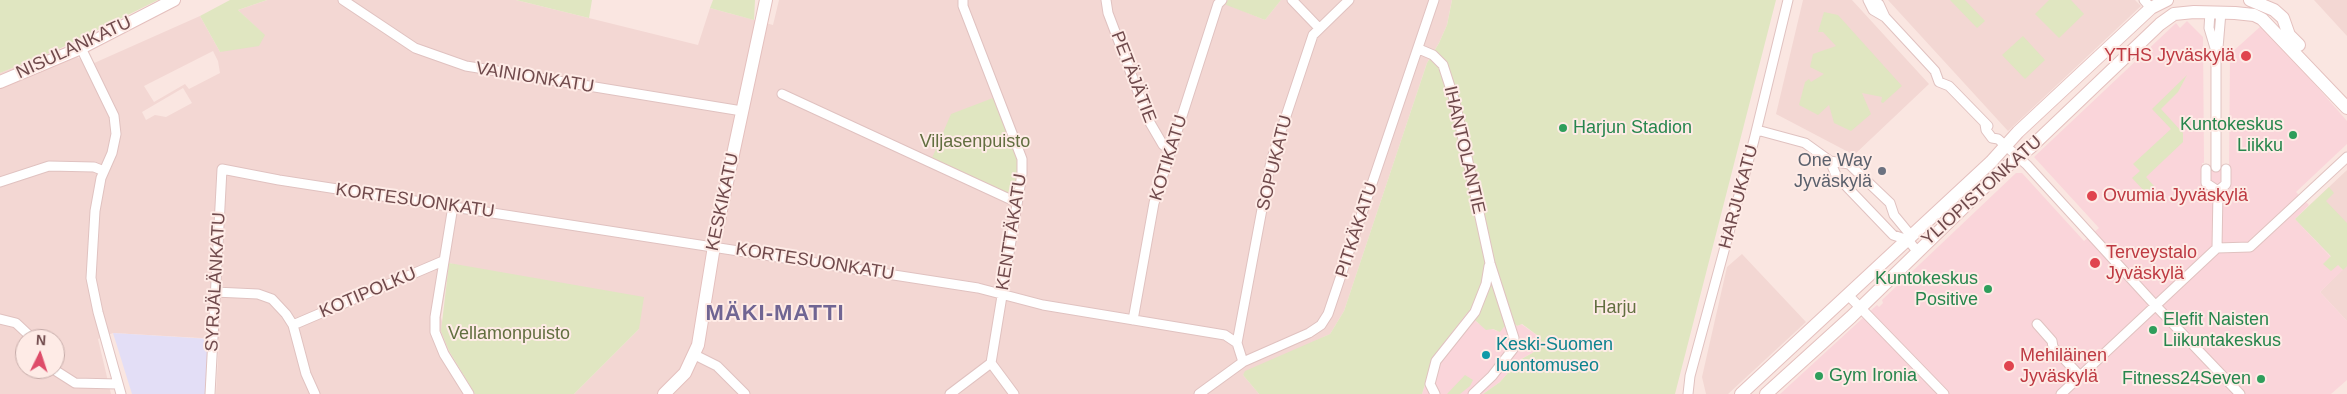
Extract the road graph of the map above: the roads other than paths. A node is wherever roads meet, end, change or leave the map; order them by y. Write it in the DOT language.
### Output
graph roads {
  1 [pos="174,0"];
  2 [pos="343,0"];
  3 [pos="766,0"];
  4 [pos="963,0"];
  5 [pos="1106,0"];
  6 [pos="1222,0"];
  7 [pos="1292,0"];
  8 [pos="1349,0"];
  9 [pos="1434,0"];
  10 [pos="1788,0"];
  11 [pos="1868,0"];
  12 [pos="1872,0"];
  13 [pos="2167,0"];
  14 [pos="2250,0"];
  15 [pos="2148,4"];
  16 [pos="2215,6"];
  17 [pos="1885,18"];
  18 [pos="1318,28"];
  19 [pos="80,48"];
  20 [pos="1419,49"];
  21 [pos="0,82"];
  22 [pos="782,94"];
  23 [pos="2347,97"];
  24 [pos="2347,108"];
  25 [pos="742,111"];
  26 [pos="1756,130"];
  27 [pos="2002,142"];
  28 [pos="1170,148"];
  29 [pos="2019,157"];
  30 [pos="2347,157"];
  31 [pos="1830,161"];
  32 [pos="222,169"];
  33 [pos="2206,169"];
  34 [pos="104,171"];
  35 [pos="0,182"];
  36 [pos="2218,191"];
  37 [pos="1016,202"];
  38 [pos="453,206"];
  39 [pos="1908,240"];
  40 [pos="714,247"];
  41 [pos="2217,248"];
  42 [pos="1917,250"];
  43 [pos="443,261"];
  44 [pos="1490,263"];
  45 [pos="215,292"];
  46 [pos="1002,294"];
  47 [pos="1848,295"];
  48 [pos="2155,305"];
  49 [pos="1859,307"];
  50 [pos="0,319"];
  51 [pos="1133,320"];
  52 [pos="2037,324"];
  53 [pos="293,325"];
  54 [pos="22,329"];
  55 [pos="1237,343"];
  56 [pos="695,355"];
  57 [pos="1243,362"];
  58 [pos="991,363"];
  59 [pos="2080,376"];
  60 [pos="65,377"];
  61 [pos="118,384"];
  62 [pos="1941,391"];
  63 [pos="121,394"];
  64 [pos="210,394"];
  65 [pos="315,394"];
  66 [pos="469,394"];
  67 [pos="664,394"];
  68 [pos="744,394"];
  69 [pos="950,394"];
  70 [pos="1014,394"];
  71 [pos="1199,394"];
  72 [pos="1435,394"];
  73 [pos="1473,394"];
  74 [pos="1688,394"];
  75 [pos="1741,394"];
  76 [pos="1766,394"];
  77 [pos="2061,394"];
  78 [pos="2240,394"];
  1 -- 19 [label="main road, NISULANKATU"];
  2 -- 25 [label="street, VAINIONKATU"];
  3 -- 25 [label="main road, KESKIKATU"];
  4 -- 37 [label="street, KENTTÄKATU"];
  5 -- 28 [label="street, PETÄJÄTIE"];
  6 -- 28 [label="street, KOTIKATU"];
  7 -- 18 [label="street"];
  8 -- 18 [label="street, SOPUKATU"];
  9 -- 20 [label="street, PITKÄKATU"];
  10 -- 26 [label="street, HARJUKATU"];
  11 -- 17 [label="street"];
  12 -- 17 [label="street"];
  13 -- 15 [label="main road, YLIOPISTONKATU"];
  14 -- 23 [label="main road"];
  15 -- 27 [label="main road, YLIOPISTONKATU"];
  16 -- 24 [label="main road, YLIOPISTONKATU"];
  16 -- 29 [label="main road, YLIOPISTONKATU"];
  16 -- 36 [label="street"];
  17 -- 27 [label="street"];
  18 -- 55 [label="street, SOPUKATU"];
  19 -- 21 [label="main road, NISULANKATU"];
  19 -- 34 [label="street"];
  20 -- 44 [label="street, IHANTOLANTIE"];
  20 -- 57 [label="street, PITKÄKATU"];
  22 -- 37 [label="street"];
  25 -- 40 [label="main road, KESKIKATU"];
  26 -- 31 [label="street"];
  26 -- 74 [label="street, HARJUKATU"];
  27 -- 29 [label="street"];
  27 -- 39 [label="main road, YLIOPISTONKATU"];
  28 -- 51 [label="street, KOTIKATU"];
  29 -- 42 [label="main road, YLIOPISTONKATU"];
  29 -- 48 [label="street"];
  30 -- 41 [label="street"];
  31 -- 39 [label="street"];
  31 -- 39 [label="street"];
  32 -- 38 [label="street, KORTESUONKATU"];
  32 -- 45 [label="street, SYRJÄLÄNKATU"];
  33 -- 36 [label="street"];
  34 -- 35 [label="street"];
  34 -- 61 [label="street"];
  36 -- 41 [label="street"];
  37 -- 46 [label="street, KENTTÄKATU"];
  38 -- 40 [label="street, KORTESUONKATU"];
  38 -- 43 [label="street"];
  39 -- 42 [label="street"];
  39 -- 47 [label="main road, YLIOPISTONKATU"];
  40 -- 46 [label="street, KORTESUONKATU"];
  40 -- 56 [label="main road, KESKIKATU"];
  41 -- 48 [label="street"];
  42 -- 49 [label="main road, YLIOPISTONKATU"];
  43 -- 53 [label="street, KOTIPOLKU"];
  43 -- 66 [label="street"];
  44 -- 72 [label="street, IHANTOLANTIE"];
  44 -- 73 [label="street, IHANTOLANTIE"];
  45 -- 53 [label="street"];
  45 -- 64 [label="street, SYRJÄLÄNKATU"];
  46 -- 51 [label="street, KORTESUONKATU"];
  46 -- 58 [label="street, KENTTÄKATU"];
  47 -- 49 [label="street"];
  47 -- 75 [label="main road, YLIOPISTONKATU"];
  48 -- 59 [label="street"];
  48 -- 78 [label="street"];
  49 -- 62 [label="street"];
  49 -- 76 [label="main road, YLIOPISTONKATU"];
  50 -- 54 [label="street"];
  51 -- 55 [label="street, KORTESUONKATU"];
  52 -- 59 [label="street"];
  53 -- 65 [label="street"];
  55 -- 57 [label="street"];
  56 -- 67 [label="main road, KESKIKATU"];
  56 -- 68 [label="street"];
  57 -- 71 [label="street, PITKÄKATU"];
  58 -- 69 [label="street"];
  58 -- 70 [label="street"];
  59 -- 77 [label="street"];
  60 -- 61 [label="street"];
  61 -- 63 [label="street"];
}
